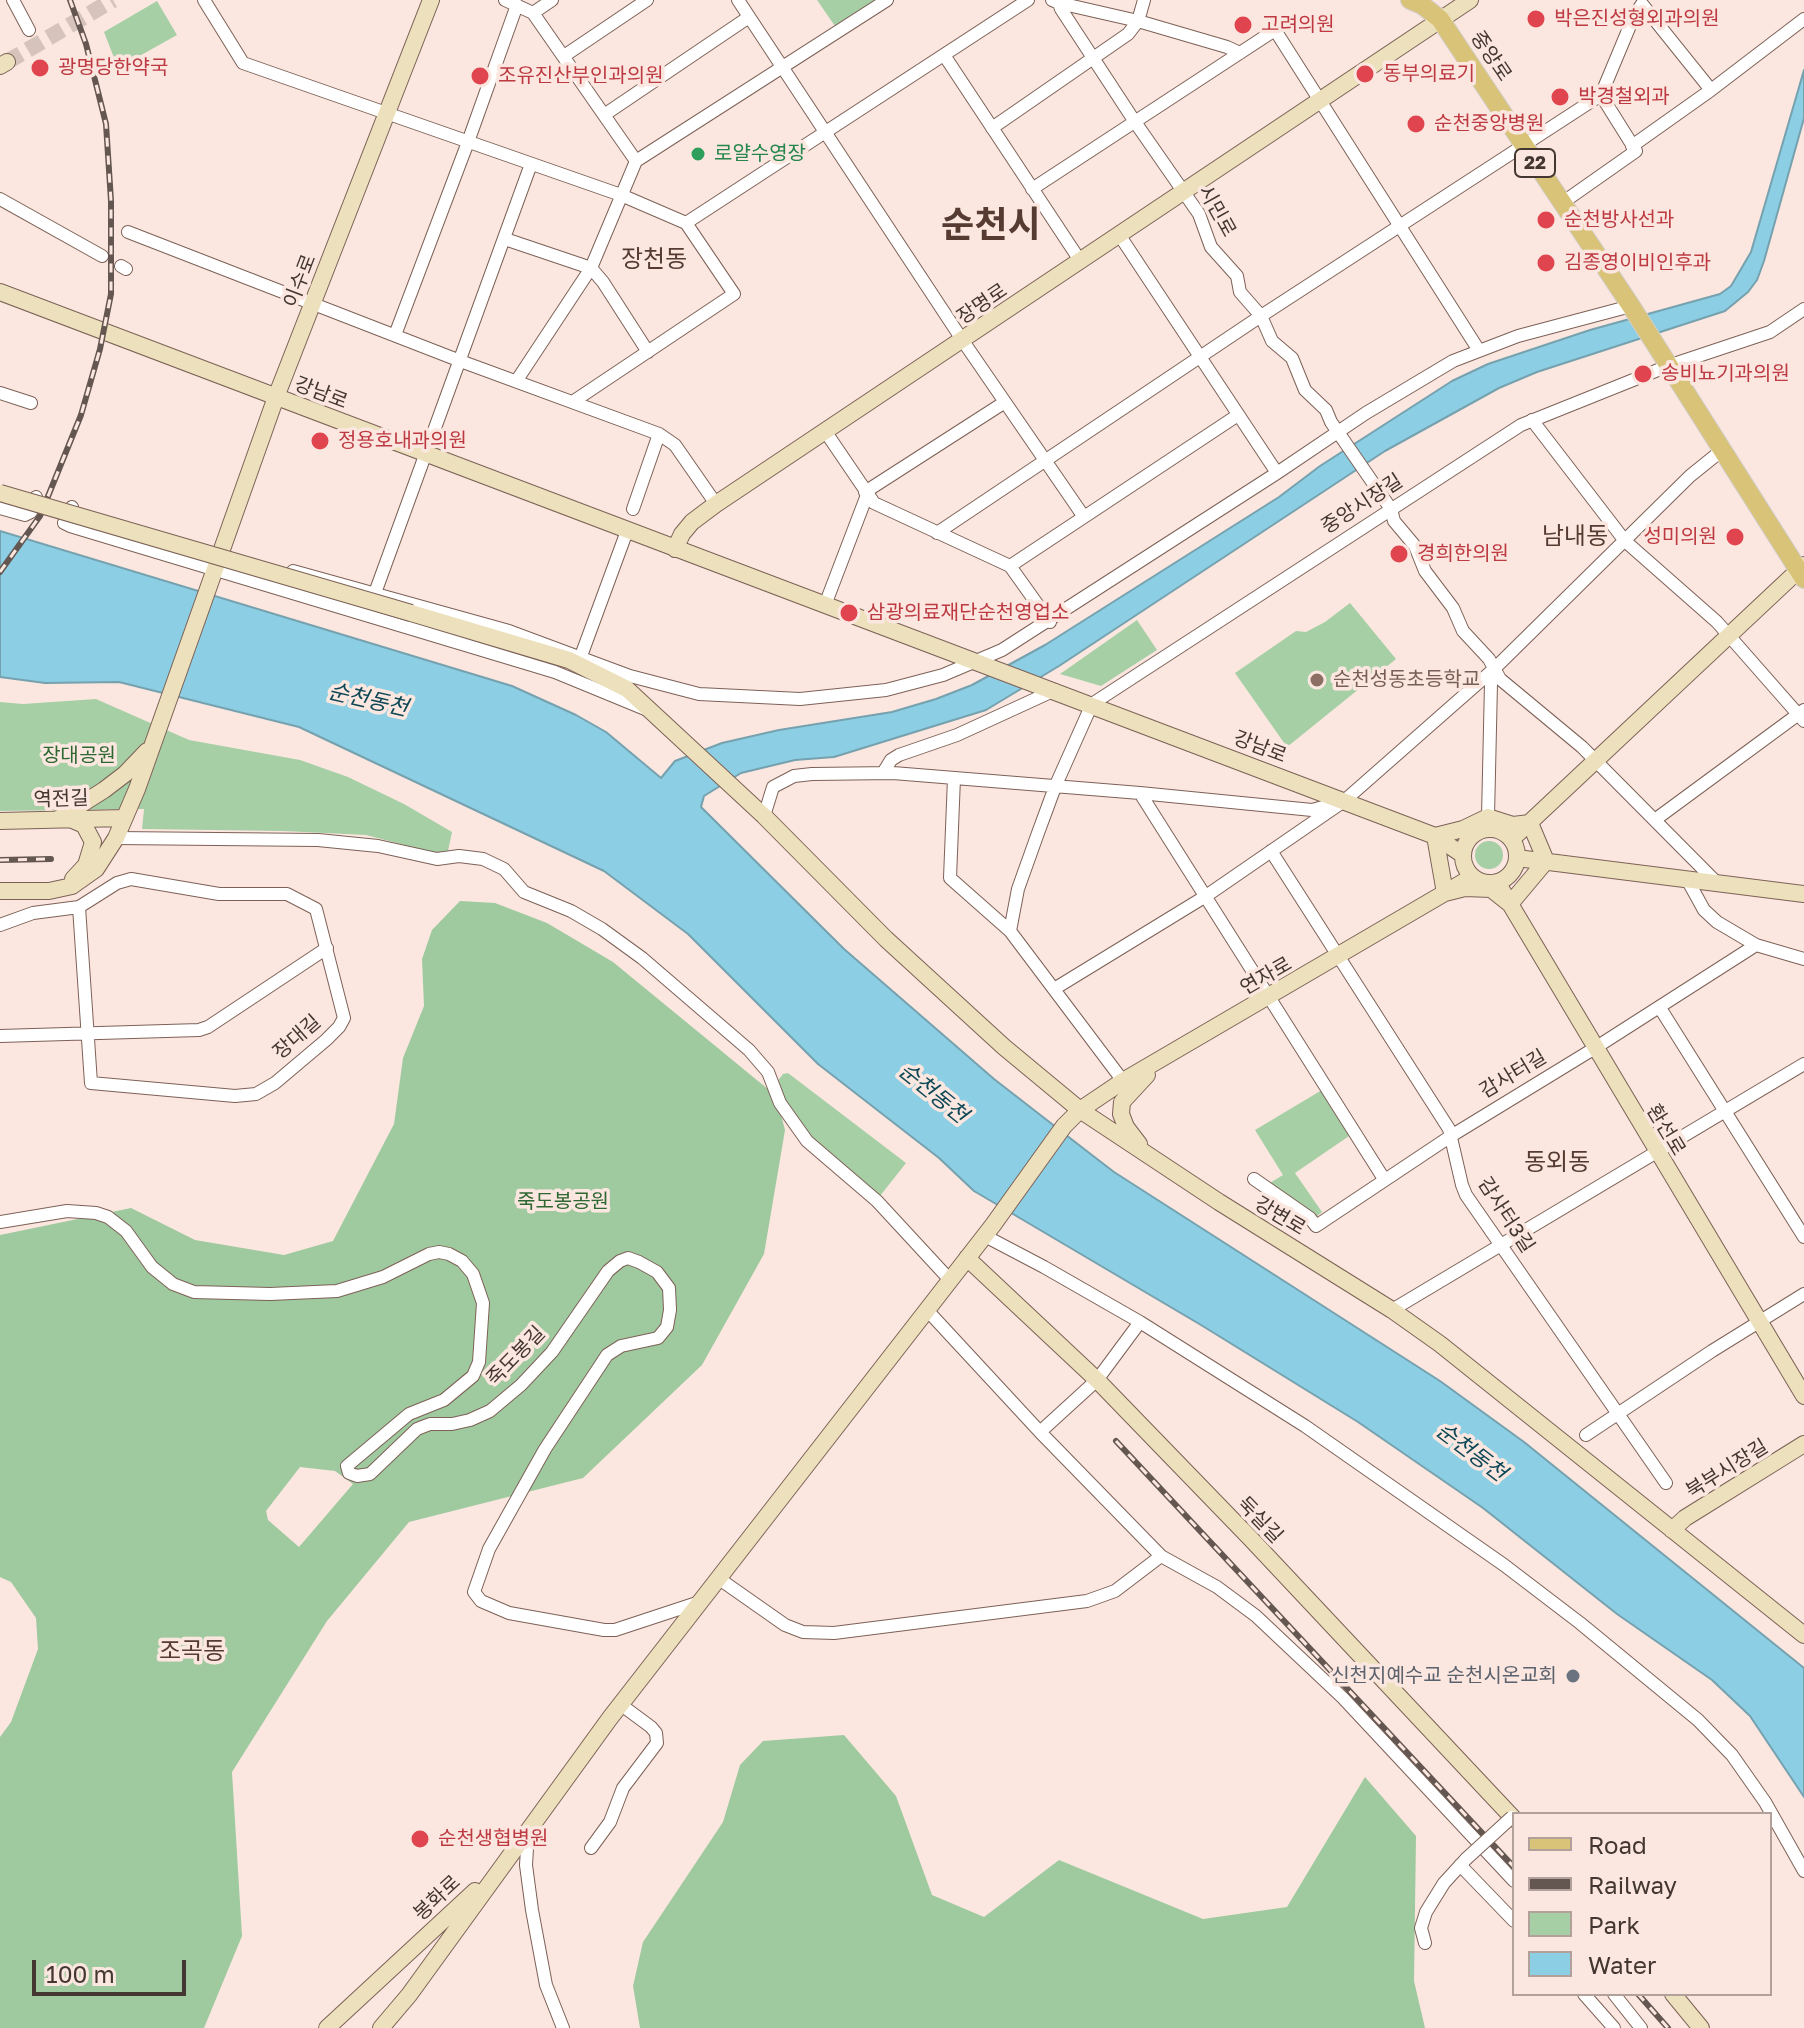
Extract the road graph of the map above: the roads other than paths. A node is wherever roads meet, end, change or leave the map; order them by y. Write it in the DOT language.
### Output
graph roads {
  1 [pos="13,0"];
  2 [pos="204,0"];
  3 [pos="431,0"];
  4 [pos="552,0"];
  5 [pos="647,0"];
  6 [pos="738,0"];
  7 [pos="887,0"];
  8 [pos="1028,0"];
  9 [pos="1144,0"];
  10 [pos="1412,0"];
  11 [pos="1470,0"];
  12 [pos="1056,1"];
  13 [pos="1643,1"];
  14 [pos="511,2"];
  15 [pos="533,13"];
  16 [pos="749,17"];
  17 [pos="1440,19"];
  18 [pos="1804,19"];
  19 [pos="1138,21"];
  20 [pos="29,30"];
  21 [pos="1240,53"];
  22 [pos="944,55"];
  23 [pos="564,56"];
  24 [pos="1094,59"];
  25 [pos="782,66"];
  26 [pos="1711,90"];
  27 [pos="1601,95"];
  28 [pos="1321,101"];
  29 [pos="386,113"];
  30 [pos="604,115"];
  31 [pos="1135,122"];
  32 [pos="992,128"];
  33 [pos="825,131"];
  34 [pos="468,142"];
  35 [pos="1524,146"];
  36 [pos="1632,146"];
  37 [pos="636,161"];
  38 [pos="531,164"];
  39 [pos="1032,189"];
  40 [pos="1184,192"];
  41 [pos="621,195"];
  42 [pos="0,199"];
  43 [pos="1562,203"];
  44 [pos="686,223"];
  45 [pos="1399,227"];
  46 [pos="128,232"];
  47 [pos="1120,236"];
  48 [pos="505,239"];
  49 [pos="102,256"];
  50 [pos="1081,262"];
  51 [pos="591,268"];
  52 [pos="0,292"];
  53 [pos="312,305"];
  54 [pos="1631,306"];
  55 [pos="1804,309"];
  56 [pos="1261,316"];
  57 [pos="395,335"];
  58 [pos="963,341"];
  59 [pos="1478,349"];
  60 [pos="648,352"];
  61 [pos="1199,358"];
  62 [pos="459,361"];
  63 [pos="1668,366"];
  64 [pos="517,380"];
  65 [pos="0,393"];
  66 [pos="276,397"];
  67 [pos="574,401"];
  68 [pos="1005,402"];
  69 [pos="31,403"];
  70 [pos="1238,415"];
  71 [pos="1532,420"];
  72 [pos="825,431"];
  73 [pos="659,434"];
  74 [pos="1341,435"];
  75 [pos="1721,451"];
  76 [pos="425,455"];
  77 [pos="1046,461"];
  78 [pos="1277,473"];
  79 [pos="0,485"];
  80 [pos="866,494"];
  81 [pos="36,495"];
  82 [pos="0,496"];
  83 [pos="716,504"];
  84 [pos="74,506"];
  85 [pos="0,508"];
  86 [pos="633,509"];
  87 [pos="1391,509"];
  88 [pos="1084,517"];
  89 [pos="627,531"];
  90 [pos="937,533"];
  91 [pos="1625,541"];
  92 [pos="675,549"];
  93 [pos="223,551"];
  94 [pos="1010,566"];
  95 [pos="1802,571"];
  96 [pos="214,574"];
  97 [pos="375,593"];
  98 [pos="825,605"];
  99 [pos="411,616"];
  100 [pos="1050,622"];
  101 [pos="1729,634"];
  102 [pos="549,653"];
  103 [pos="581,656"];
  104 [pos="982,665"];
  105 [pos="1494,669"];
  106 [pos="1047,688"];
  107 [pos="1092,704"];
  108 [pos="648,711"];
  109 [pos="1802,715"];
  110 [pos="151,747"];
  111 [pos="1597,762"];
  112 [pos="883,773"];
  113 [pos="954,778"];
  114 [pos="1055,787"];
  115 [pos="1140,793"];
  116 [pos="1344,801"];
  117 [pos="760,813"];
  118 [pos="124,818"];
  119 [pos="63,819"];
  120 [pos="1656,819"];
  121 [pos="0,821"];
  122 [pos="1487,823"];
  123 [pos="1530,823"];
  124 [pos="1435,836"];
  125 [pos="116,838"];
  126 [pos="1512,839"];
  127 [pos="1271,851"];
  128 [pos="1463,855"];
  129 [pos="1517,858"];
  130 [pos="1546,861"];
  131 [pos="1472,877"];
  132 [pos="1688,881"];
  133 [pos="1497,882"];
  134 [pos="1718,884"];
  135 [pos="0,891"];
  136 [pos="49,891"];
  137 [pos="1445,893"];
  138 [pos="1804,894"];
  139 [pos="1206,896"];
  140 [pos="1510,904"];
  141 [pos="79,907"];
  142 [pos="2,921"];
  143 [pos="1010,931"];
  144 [pos="1756,945"];
  145 [pos="327,948"];
  146 [pos="1340,956"];
  147 [pos="1804,959"];
  148 [pos="1054,989"];
  149 [pos="1270,997"];
  150 [pos="1660,1008"];
  151 [pos="89,1033"];
  152 [pos="0,1036"];
  153 [pos="1595,1048"];
  154 [pos="1166,1057"];
  155 [pos="1804,1064"];
  156 [pos="1123,1081"];
  157 [pos="1080,1110"];
  158 [pos="1726,1112"];
  159 [pos="1451,1136"];
  160 [pos="1657,1154"];
  161 [pos="1147,1155"];
  162 [pos="1254,1179"];
  163 [pos="1384,1179"];
  164 [pos="0,1222"];
  165 [pos="1802,1229"];
  166 [pos="989,1230"];
  167 [pos="1500,1244"];
  168 [pos="967,1258"];
  169 [pos="950,1280"];
  170 [pos="1804,1294"];
  171 [pos="927,1310"];
  172 [pos="1392,1310"];
  173 [pos="1760,1321"];
  174 [pos="1140,1322"];
  175 [pos="1097,1380"];
  176 [pos="1804,1396"];
  177 [pos="1617,1413"];
  178 [pos="1040,1432"];
  179 [pos="1586,1435"];
  180 [pos="1804,1444"];
  181 [pos="1666,1483"];
  182 [pos="1672,1530"];
  183 [pos="1161,1556"];
  184 [pos="718,1578"];
  185 [pos="700,1602"];
  186 [pos="1804,1635"];
  187 [pos="620,1704"];
  188 [pos="1771,1812"];
  189 [pos="1772,1814"];
  190 [pos="1512,1817"];
  191 [pos="1512,1819"];
  192 [pos="528,1829"];
  193 [pos="591,1848"];
  194 [pos="1463,1862"];
  195 [pos="499,1868"];
  196 [pos="1804,1871"];
  197 [pos="1512,1879"];
  198 [pos="1512,1919"];
  199 [pos="1425,1943"];
  200 [pos="1586,1996"];
  201 [pos="1616,1996"];
  202 [pos="1675,1996"];
  203 [pos="327,2028"];
  204 [pos="381,2028"];
  205 [pos="563,2028"];
  206 [pos="1614,2028"];
  207 [pos="1641,2028"];
  208 [pos="1701,2028"];
  1 -- 20 [label="street"];
  2 -- 29 [label="street"];
  3 -- 29 [label="main road, 이수로"];
  4 -- 15 [label="street"];
  5 -- 23 [label="street"];
  6 -- 16 [label="street"];
  7 -- 25 [label="street"];
  8 -- 22 [label="street"];
  9 -- 19 [label="street"];
  10 -- 17 [label="main road, 중앙로 / 22"];
  11 -- 17 [label="main road, 장명로"];
  12 -- 19 [label="street"];
  12 -- 24 [label="street, 시민로"];
  13 -- 26 [label="street"];
  13 -- 27 [label="street"];
  14 -- 15 [label="street"];
  14 -- 34 [label="street"];
  15 -- 23 [label="street"];
  16 -- 25 [label="street"];
  16 -- 30 [label="street"];
  17 -- 28 [label="main road, 장명로"];
  17 -- 35 [label="main road, 중앙로 / 22"];
  18 -- 26 [label="street"];
  19 -- 21 [label="street"];
  19 -- 24 [label="street"];
  21 -- 28 [label="street"];
  21 -- 31 [label="street"];
  22 -- 32 [label="street"];
  22 -- 33 [label="street"];
  23 -- 30 [label="street"];
  24 -- 31 [label="street, 시민로"];
  24 -- 32 [label="street"];
  25 -- 33 [label="street"];
  25 -- 37 [label="street"];
  26 -- 36 [label="street"];
  27 -- 35 [label="street"];
  27 -- 36 [label="street"];
  28 -- 40 [label="main road, 장명로"];
  28 -- 45 [label="street"];
  29 -- 34 [label="street"];
  29 -- 53 [label="main road, 이수로"];
  30 -- 37 [label="street"];
  31 -- 39 [label="street"];
  31 -- 40 [label="street, 시민로"];
  32 -- 39 [label="street"];
  33 -- 44 [label="street"];
  33 -- 58 [label="street"];
  34 -- 38 [label="street"];
  34 -- 57 [label="street"];
  35 -- 43 [label="main road, 중앙로 / 22"];
  35 -- 45 [label="street"];
  36 -- 43 [label="street"];
  37 -- 41 [label="street"];
  38 -- 41 [label="street"];
  38 -- 48 [label="street"];
  39 -- 50 [label="street"];
  40 -- 47 [label="main road, 장명로"];
  40 -- 56 [label="street, 시민로"];
  41 -- 44 [label="street"];
  41 -- 51 [label="street"];
  42 -- 49 [label="street"];
  43 -- 54 [label="main road, 중앙로 / 22"];
  44 -- 60 [label="street"];
  45 -- 56 [label="street"];
  45 -- 59 [label="street"];
  46 -- 53 [label="street"];
  47 -- 50 [label="main road, 장명로"];
  47 -- 61 [label="street"];
  48 -- 51 [label="street"];
  48 -- 62 [label="street"];
  50 -- 58 [label="main road, 장명로"];
  51 -- 60 [label="street"];
  51 -- 64 [label="street"];
  52 -- 66 [label="main road, 강남로"];
  53 -- 57 [label="street"];
  53 -- 66 [label="main road, 이수로"];
  54 -- 59 [label="street"];
  54 -- 63 [label="main road, 22"];
  55 -- 63 [label="street, 중앙시장길"];
  56 -- 61 [label="street"];
  56 -- 74 [label="street, 시민로"];
  57 -- 62 [label="street"];
  58 -- 68 [label="street"];
  58 -- 72 [label="main road, 장명로"];
  59 -- 74 [label="street"];
  60 -- 67 [label="street"];
  61 -- 70 [label="street"];
  61 -- 77 [label="street"];
  62 -- 64 [label="street"];
  62 -- 76 [label="street"];
  63 -- 71 [label="street, 중앙시장길"];
  63 -- 75 [label="main road, 22"];
  64 -- 67 [label="street"];
  65 -- 69 [label="street"];
  66 -- 76 [label="main road, 강남로"];
  66 -- 93 [label="main road, 이수로"];
  67 -- 73 [label="street"];
  68 -- 77 [label="street"];
  68 -- 80 [label="street"];
  70 -- 78 [label="street"];
  70 -- 88 [label="street"];
  71 -- 87 [label="street, 중앙시장길"];
  71 -- 91 [label="street"];
  72 -- 80 [label="street"];
  72 -- 83 [label="main road, 장명로"];
  73 -- 83 [label="street"];
  73 -- 86 [label="street"];
  74 -- 78 [label="street"];
  74 -- 87 [label="street, 시민로"];
  75 -- 91 [label="street"];
  75 -- 95 [label="main road, 22"];
  76 -- 89 [label="main road, 강남로"];
  76 -- 97 [label="street"];
  77 -- 88 [label="street"];
  77 -- 90 [label="street"];
  78 -- 100 [label="street"];
  79 -- 81 [label="street"];
  80 -- 90 [label="street"];
  80 -- 98 [label="street"];
  81 -- 84 [label="street"];
  81 -- 85 [label="street"];
  82 -- 99 [label="main road, bridge"];
  83 -- 92 [label="main road, 장명로"];
  84 -- 93 [label="street"];
  84 -- 96 [label="street"];
  87 -- 105 [label="street, 시민로"];
  87 -- 107 [label="street, 중앙시장길"];
  88 -- 94 [label="street"];
  89 -- 92 [label="main road, 강남로"];
  89 -- 103 [label="street"];
  90 -- 94 [label="street"];
  91 -- 101 [label="street"];
  91 -- 105 [label="street"];
  92 -- 98 [label="main road, 강남로"];
  93 -- 96 [label="main road, 이수로"];
  93 -- 97 [label="street"];
  94 -- 100 [label="street"];
  95 -- 101 [label="main road"];
  96 -- 108 [label="street"];
  96 -- 110 [label="main road, 이수로"];
  97 -- 103 [label="street"];
  98 -- 104 [label="main road, 강남로"];
  99 -- 102 [label="main road"];
  99 -- 108 [label="main road"];
  100 -- 104 [label="street"];
  101 -- 109 [label="street"];
  101 -- 111 [label="main road"];
  102 -- 103 [label="street"];
  102 -- 108 [label="main road"];
  103 -- 104 [label="street"];
  104 -- 106 [label="main road, 강남로"];
  105 -- 111 [label="street, 시민로"];
  105 -- 116 [label="street"];
  105 -- 122 [label="street"];
  106 -- 107 [label="main road, 강남로"];
  106 -- 112 [label="street"];
  107 -- 114 [label="street"];
  107 -- 116 [label="main road, 강남로"];
  108 -- 117 [label="main road, 강변로"];
  109 -- 120 [label="street"];
  110 -- 118 [label="main road"];
  110 -- 119 [label="main road"];
  111 -- 120 [label="street, 시민로"];
  111 -- 123 [label="main road"];
  112 -- 113 [label="street"];
  112 -- 117 [label="street"];
  113 -- 114 [label="street"];
  113 -- 143 [label="street"];
  114 -- 115 [label="street"];
  114 -- 143 [label="street"];
  115 -- 116 [label="street"];
  115 -- 139 [label="street"];
  116 -- 124 [label="main road, 강남로"];
  116 -- 127 [label="street"];
  117 -- 157 [label="main road, 강변로"];
  118 -- 119 [label="main road, 역전길"];
  118 -- 125 [label="main road"];
  119 -- 121 [label="main road, 역전길"];
  119 -- 136 [label="main road"];
  120 -- 134 [label="street, 시민로"];
  122 -- 123 [label="main road"];
  122 -- 124 [label="main road"];
  122 -- 126 [label="main road"];
  122 -- 128 [label="main road"];
  123 -- 126 [label="main road"];
  123 -- 130 [label="main road"];
  124 -- 128 [label="main road, 강남로"];
  124 -- 137 [label="main road"];
  125 -- 136 [label="main road"];
  125 -- 169 [label="street"];
  126 -- 129 [label="main road"];
  127 -- 139 [label="street"];
  127 -- 146 [label="street, 감사터3길"];
  128 -- 131 [label="main road"];
  129 -- 130 [label="main road"];
  129 -- 133 [label="main road"];
  130 -- 132 [label="main road"];
  130 -- 140 [label="main road"];
  131 -- 133 [label="main road"];
  131 -- 137 [label="main road, 연자로"];
  132 -- 134 [label="main road"];
  132 -- 144 [label="street"];
  133 -- 140 [label="main road, 환선로"];
  134 -- 138 [label="main road"];
  135 -- 136 [label="main road"];
  137 -- 140 [label="main road"];
  137 -- 146 [label="main road, 연자로"];
  139 -- 148 [label="street"];
  139 -- 149 [label="street"];
  140 -- 153 [label="main road, 환선로"];
  141 -- 142 [label="street"];
  141 -- 145 [label="street, 장대길"];
  141 -- 151 [label="street, 장대길"];
  143 -- 148 [label="street"];
  144 -- 147 [label="street"];
  144 -- 150 [label="street, 감사터길"];
  145 -- 151 [label="street"];
  145 -- 151 [label="street, 장대길"];
  146 -- 149 [label="main road, 연자로"];
  146 -- 159 [label="street, 감사터3길"];
  148 -- 156 [label="street"];
  149 -- 154 [label="main road, 연자로"];
  149 -- 163 [label="street"];
  150 -- 153 [label="street, 감사터길"];
  150 -- 158 [label="street"];
  151 -- 152 [label="street"];
  153 -- 159 [label="street, 감사터길"];
  153 -- 160 [label="main road, 환선로"];
  154 -- 156 [label="main road, 연자로"];
  154 -- 161 [label="main road"];
  155 -- 158 [label="street"];
  156 -- 157 [label="main road, 연자로"];
  157 -- 161 [label="main road, 강변로"];
  157 -- 166 [label="main road"];
  158 -- 160 [label="street"];
  158 -- 165 [label="street"];
  159 -- 163 [label="street, 감사터길"];
  159 -- 167 [label="street, 감사터3길"];
  160 -- 167 [label="street"];
  160 -- 173 [label="main road, 환선로"];
  161 -- 172 [label="main road, 강변로"];
  162 -- 163 [label="street, 감사터길"];
  164 -- 185 [label="street, 죽도봉길"];
  166 -- 168 [label="main road"];
  166 -- 174 [label="street"];
  167 -- 172 [label="street"];
  167 -- 177 [label="street, 감사터3길"];
  168 -- 169 [label="main road"];
  168 -- 175 [label="main road, 둑실길"];
  169 -- 171 [label="main road"];
  170 -- 173 [label="street"];
  171 -- 178 [label="street"];
  171 -- 184 [label="main road"];
  172 -- 182 [label="main road, 강변로"];
  173 -- 176 [label="main road, 환선로"];
  173 -- 177 [label="street"];
  174 -- 175 [label="street"];
  174 -- 188 [label="street"];
  175 -- 178 [label="street"];
  175 -- 190 [label="main road, 둑실길"];
  177 -- 179 [label="street"];
  177 -- 181 [label="street, 감사터3길"];
  178 -- 183 [label="street"];
  180 -- 182 [label="main road, 북부시장길"];
  182 -- 186 [label="main road, 강변로"];
  183 -- 184 [label="street"];
  183 -- 197 [label="street"];
  184 -- 185 [label="main road"];
  185 -- 187 [label="main road"];
  187 -- 192 [label="main road"];
  187 -- 193 [label="street"];
  189 -- 196 [label="street"];
  191 -- 194 [label="street, bridge"];
  192 -- 195 [label="main road"];
  192 -- 205 [label="street"];
  194 -- 198 [label="street"];
  194 -- 199 [label="street"];
  195 -- 203 [label="main road, 봉화로"];
  195 -- 204 [label="main road, 봉화로"];
  200 -- 206 [label="street"];
  201 -- 207 [label="street"];
  202 -- 208 [label="main road"];
}
